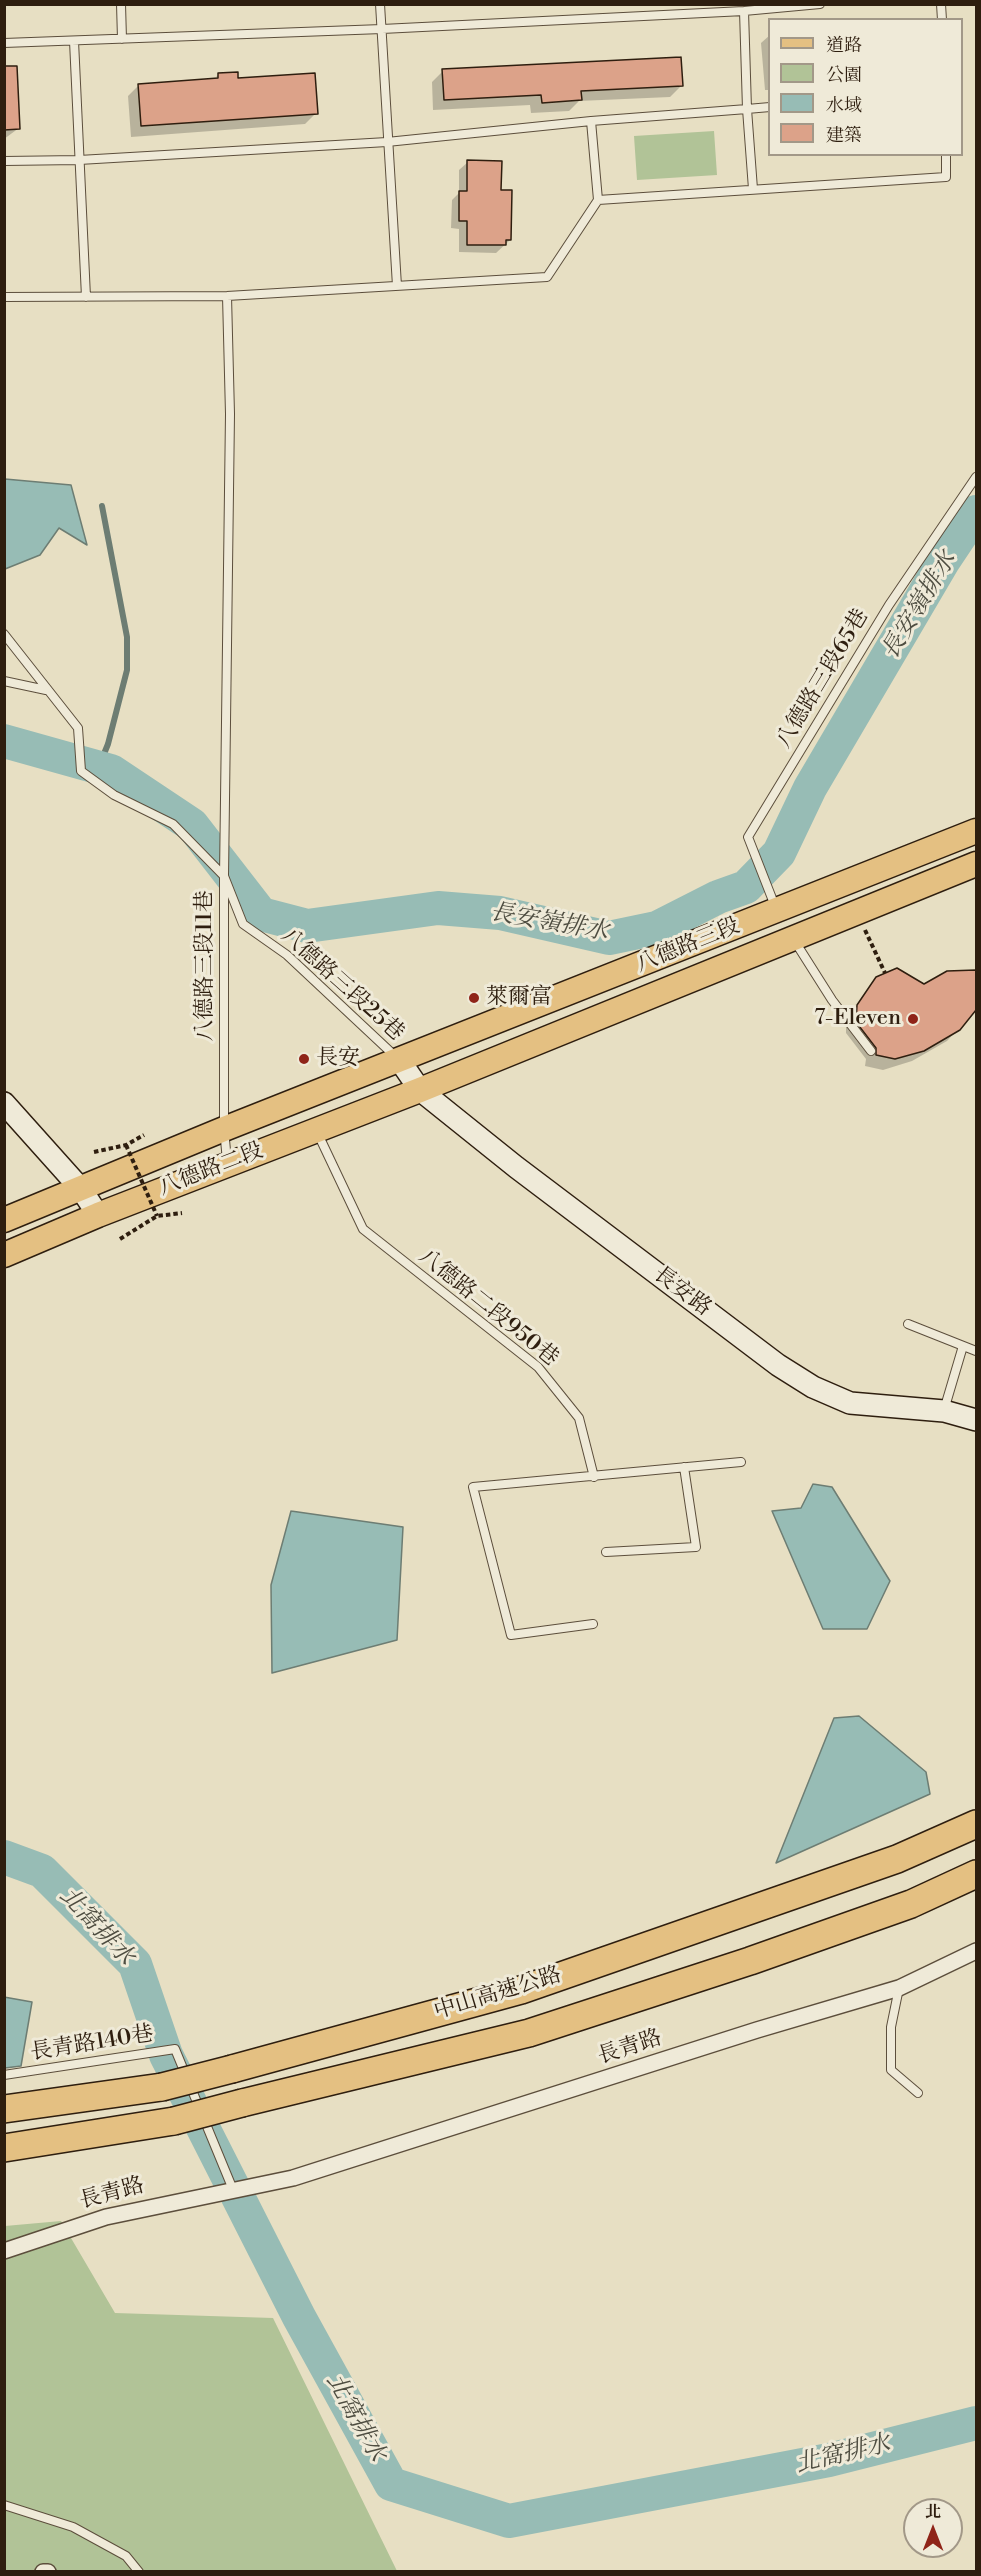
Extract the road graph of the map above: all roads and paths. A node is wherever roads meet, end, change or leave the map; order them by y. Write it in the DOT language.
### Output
graph roads {
  1 [pos="121,4"];
  2 [pos="381,4"];
  3 [pos="820,4"];
  4 [pos="744,11"];
  5 [pos="382,29"];
  6 [pos="122,39"];
  7 [pos="74,41"];
  8 [pos="4,43"];
  9 [pos="768,108"];
  10 [pos="747,109"];
  11 [pos="591,121"];
  12 [pos="387,142"];
  13 [pos="946,156"];
  14 [pos="80,160"];
  15 [pos="4,161"];
  16 [pos="753,189"];
  17 [pos="598,200"];
  18 [pos="397,286"];
  19 [pos="227,296"];
  20 [pos="4,297"];
  21 [pos="86,297"];
  22 [pos="976,477"];
  23 [pos="4,634"];
  24 [pos="4,681"];
  25 [pos="46,690"];
  26 [pos="976,831"];
  27 [pos="976,864"];
  28 [pos="224,876"];
  29 [pos="777,910"];
  30 [pos="857,914"];
  31 [pos="794,939"];
  32 [pos="885,973"];
  33 [pos="871,1051"];
  34 [pos="400,1061"];
  35 [pos="420,1090"];
  36 [pos="4,1103"];
  37 [pos="224,1129"];
  38 [pos="316,1130"];
  39 [pos="144,1135"];
  40 [pos="126,1145"];
  41 [pos="94,1152"];
  42 [pos="228,1163"];
  43 [pos="81,1189"];
  44 [pos="182,1213"];
  45 [pos="98,1215"];
  46 [pos="157,1216"];
  47 [pos="4,1220"];
  48 [pos="120,1239"];
  49 [pos="4,1255"];
  50 [pos="908,1324"];
  51 [pos="963,1346"];
  52 [pos="976,1351"];
  53 [pos="944,1411"];
  54 [pos="976,1420"];
  55 [pos="741,1462"];
  56 [pos="684,1467"];
  57 [pos="594,1477"];
  58 [pos="606,1552"];
  59 [pos="593,1624"];
  60 [pos="976,1824"];
  61 [pos="976,1874"];
  62 [pos="976,1951"];
  63 [pos="898,1988"];
  64 [pos="4,2075"];
  65 [pos="918,2093"];
  66 [pos="4,2109"];
  67 [pos="4,2148"];
  68 [pos="234,2192"];
  69 [pos="4,2251"];
  70 [pos="4,2505"];
  71 [pos="43,2571"];
  72 [pos="48,2571"];
  73 [pos="139,2571"];
  1 -- 6 [label="lane"];
  2 -- 5 [label="lane"];
  3 -- 4 [label="lane"];
  4 -- 5 [label="lane"];
  4 -- 10 [label="lane"];
  5 -- 6 [label="lane"];
  5 -- 12 [label="lane"];
  6 -- 7 [label="lane"];
  7 -- 8 [label="lane"];
  7 -- 14 [label="lane"];
  9 -- 10 [label="lane"];
  10 -- 11 [label="lane"];
  10 -- 16 [label="lane"];
  11 -- 12 [label="lane"];
  11 -- 17 [label="lane"];
  12 -- 14 [label="lane"];
  12 -- 18 [label="lane"];
  13 -- 16 [label="lane"];
  14 -- 15 [label="lane"];
  14 -- 21 [label="lane"];
  16 -- 17 [label="lane"];
  17 -- 18 [label="lane"];
  18 -- 19 [label="lane"];
  19 -- 21 [label="lane"];
  19 -- 28 [label="lane"];
  20 -- 21 [label="lane"];
  22 -- 29 [label="lane, 八德路三段65巷"];
  23 -- 25 [label="lane"];
  24 -- 25 [label="lane"];
  25 -- 28 [label="lane, 八德路三段11巷"];
  26 -- 29 [label="main road, 八德路三段"];
  27 -- 30 [label="main road, 八德路三段"];
  28 -- 34 [label="lane, 八德路三段25巷"];
  28 -- 37 [label="lane, 八德路三段11巷"];
  29 -- 34 [label="main road, 八德路三段"];
  30 -- 31 [label="main road, 八德路三段"];
  30 -- 32 [label="path"];
  31 -- 33 [label="lane"];
  31 -- 35 [label="main road, 八德路三段"];
  34 -- 35 [label="street, 長安路"];
  34 -- 37 [label="main road, 八德路二段"];
  35 -- 38 [label="main road, 八德路二段"];
  35 -- 53 [label="street, 長安路"];
  36 -- 43 [label="street"];
  37 -- 42 [label="lane, 八德路三段11巷"];
  37 -- 43 [label="main road, 八德路二段"];
  38 -- 42 [label="main road, 八德路二段"];
  38 -- 57 [label="lane, 八德路二段950巷"];
  39 -- 40 [label="path"];
  40 -- 41 [label="path"];
  40 -- 46 [label="path, bridge"];
  42 -- 45 [label="main road, 八德路二段"];
  43 -- 45 [label="street"];
  43 -- 47 [label="main road, 八德路二段"];
  44 -- 46 [label="path"];
  45 -- 49 [label="main road, 八德路二段"];
  46 -- 48 [label="path"];
  50 -- 51 [label="lane"];
  51 -- 52 [label="lane"];
  51 -- 53 [label="lane"];
  53 -- 54 [label="street, 長安路"];
  55 -- 56 [label="lane"];
  56 -- 57 [label="lane"];
  56 -- 58 [label="lane"];
  57 -- 59 [label="lane"];
  60 -- 66 [label="highway, 中山高速公路, bridge"];
  61 -- 67 [label="highway, 中山高速公路, bridge"];
  62 -- 63 [label="street, 長青路"];
  63 -- 65 [label="lane"];
  63 -- 68 [label="street, 長青路"];
  64 -- 68 [label="lane, 長青路140巷"];
  68 -- 69 [label="street, 長青路"];
  70 -- 73 [label="lane"];
  71 -- 72 [label="street"];
}
